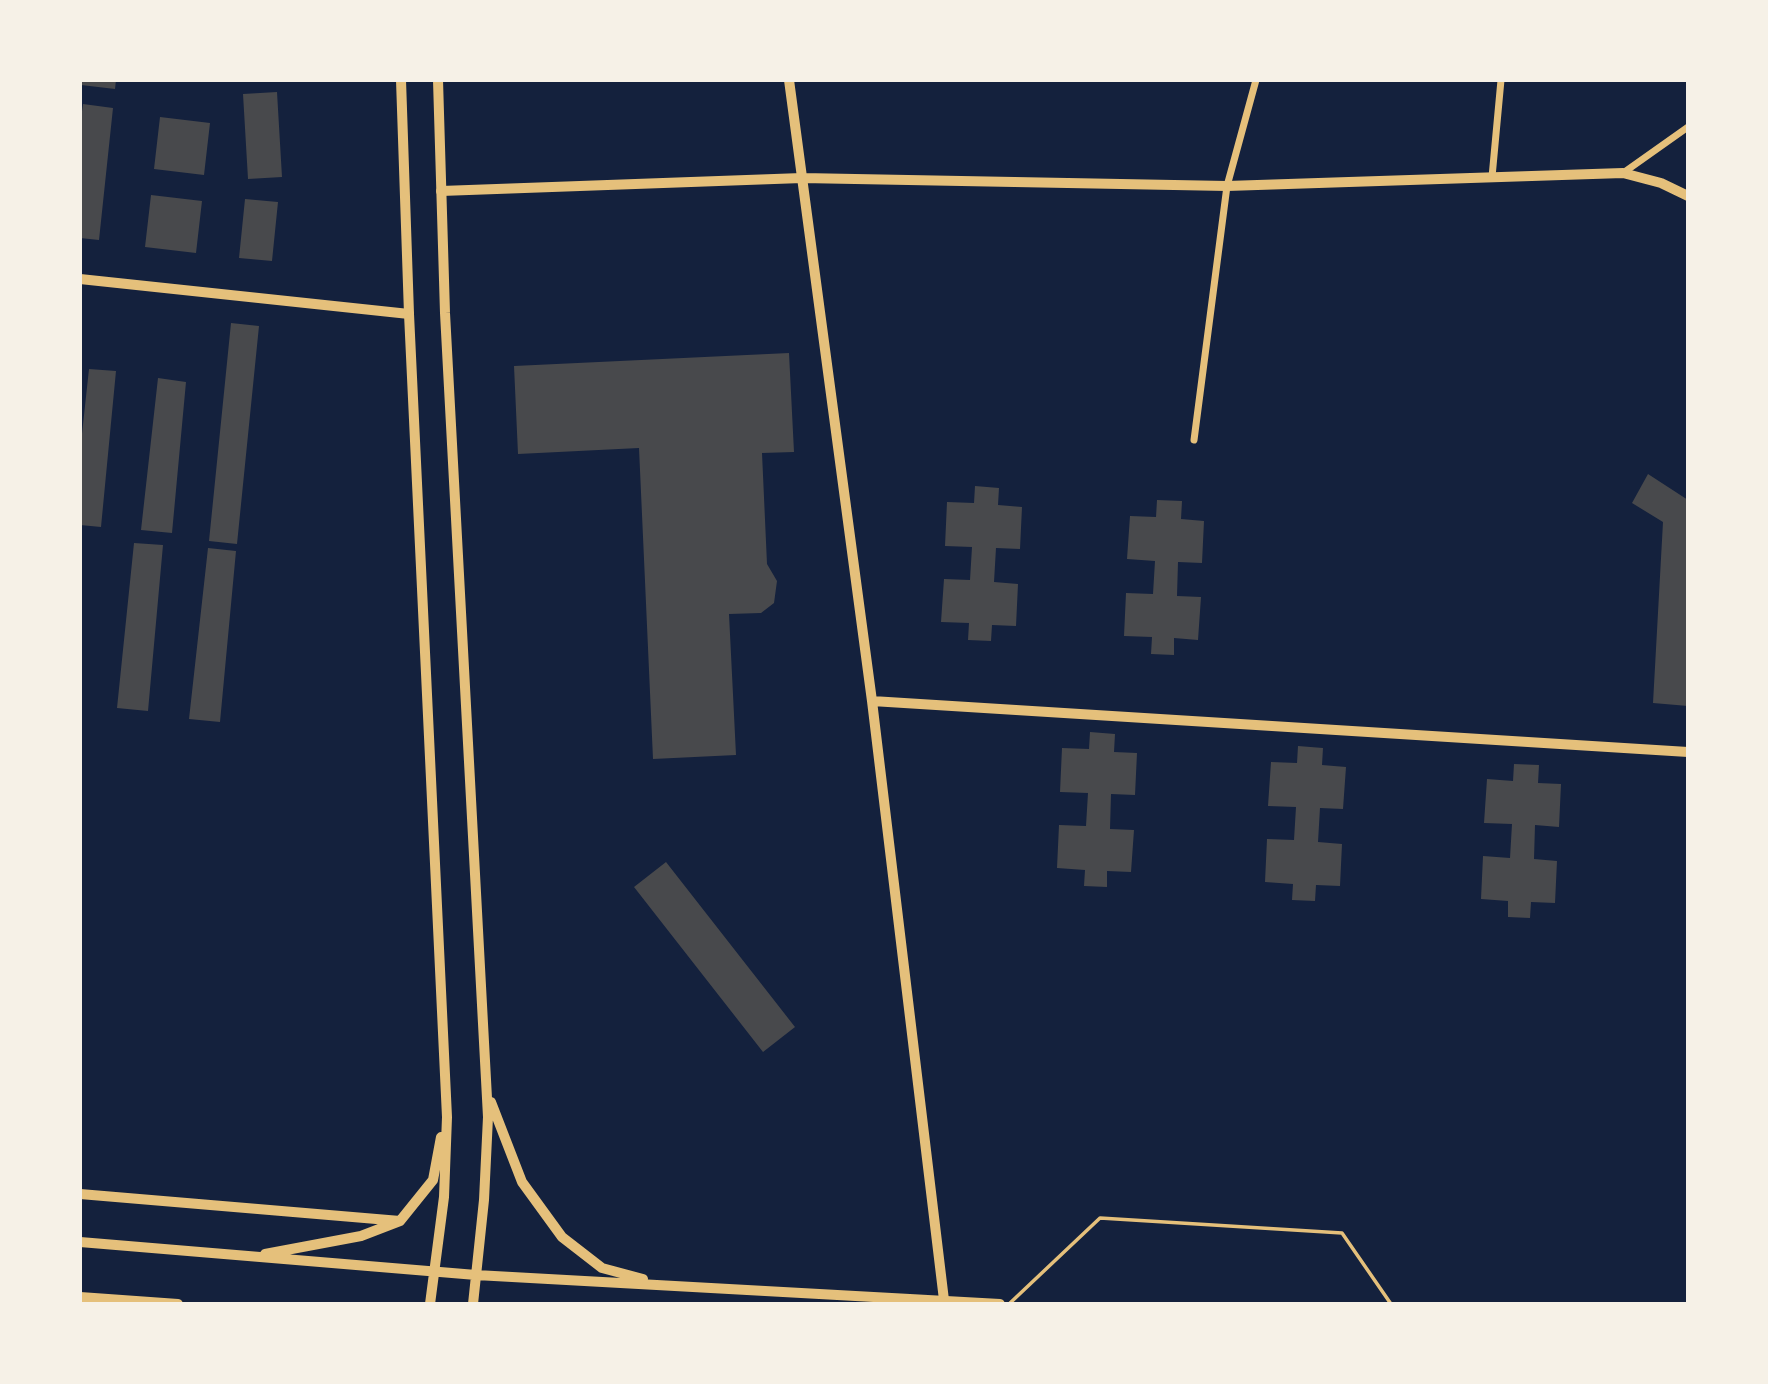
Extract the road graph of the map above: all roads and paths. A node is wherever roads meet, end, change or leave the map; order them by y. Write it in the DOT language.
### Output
graph roads {
  1 [pos="401,80"];
  2 [pos="438,80"];
  3 [pos="789,80"];
  4 [pos="1256,80"];
  5 [pos="1501,80"];
  6 [pos="1688,127"];
  7 [pos="1623,173"];
  8 [pos="1492,177"];
  9 [pos="802,178"];
  10 [pos="1227,186"];
  11 [pos="441,191"];
  12 [pos="1688,196"];
  13 [pos="80,279"];
  14 [pos="409,314"];
  15 [pos="1194,440"];
  16 [pos="872,701"];
  17 [pos="1688,752"];
  18 [pos="487,1090"];
  19 [pos="446,1103"];
  20 [pos="80,1194"];
  21 [pos="400,1221"];
  22 [pos="80,1242"];
  23 [pos="251,1256"];
  24 [pos="434,1271"];
  25 [pos="476,1275"];
  26 [pos="663,1285"];
  27 [pos="80,1297"];
  28 [pos="944,1300"];
  29 [pos="178,1304"];
  30 [pos="430,1304"];
  31 [pos="473,1304"];
  32 [pos="1000,1304"];
  33 [pos="1009,1304"];
  34 [pos="1391,1304"];
  1 -- 14 [label="main road"];
  2 -- 11 [label="main road"];
  3 -- 9 [label="street"];
  4 -- 10 [label="street"];
  5 -- 8 [label="street"];
  6 -- 7 [label="street"];
  7 -- 8 [label="street"];
  7 -- 12 [label="street"];
  8 -- 10 [label="street"];
  9 -- 10 [label="street"];
  9 -- 11 [label="street"];
  9 -- 16 [label="street"];
  10 -- 15 [label="street"];
  11 -- 18 [label="main road"];
  13 -- 14 [label="street"];
  14 -- 19 [label="main road"];
  16 -- 17 [label="street"];
  16 -- 28 [label="street"];
  18 -- 25 [label="main road"];
  18 -- 26 [label="main road"];
  19 -- 21 [label="main road"];
  19 -- 24 [label="main road"];
  20 -- 21 [label="main road"];
  21 -- 23 [label="main road"];
  22 -- 23 [label="main road"];
  23 -- 24 [label="main road"];
  24 -- 25 [label="main road"];
  24 -- 30 [label="main road"];
  25 -- 26 [label="main road"];
  25 -- 31 [label="main road"];
  26 -- 28 [label="main road"];
  27 -- 29 [label="main road"];
  28 -- 32 [label="main road"];
  33 -- 34 [label="lane"];
}
